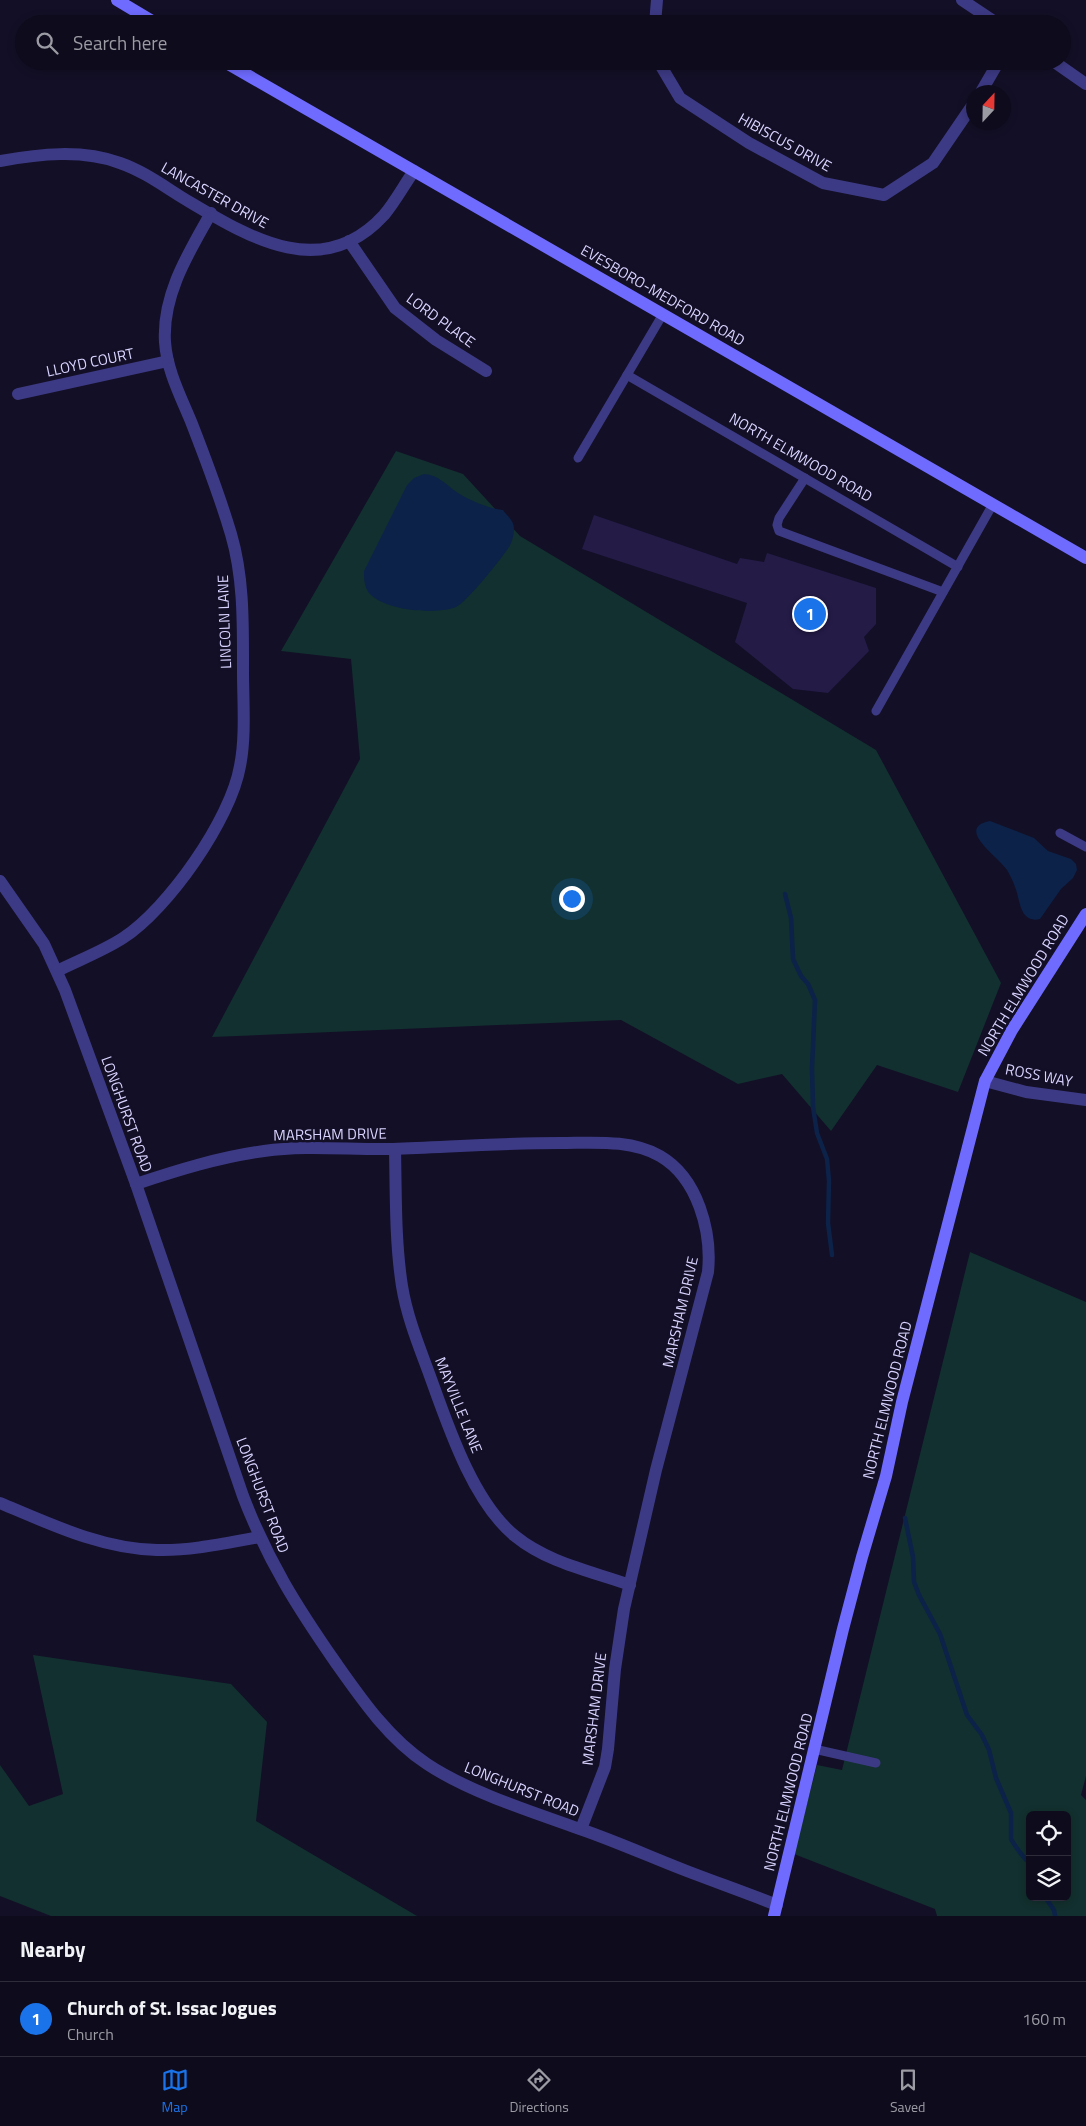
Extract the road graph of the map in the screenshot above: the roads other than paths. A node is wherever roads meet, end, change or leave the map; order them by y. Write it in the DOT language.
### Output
graph roads {
  1 [pos="118,0"];
  2 [pos="657,0"];
  3 [pos="962,0"];
  4 [pos="142,15"];
  5 [pos="656,15"];
  6 [pos="984,15"];
  7 [pos="239,70"];
  8 [pos="663,70"];
  9 [pos="994,70"];
  10 [pos="1066,70"];
  11 [pos="1086,84"];
  12 [pos="985,85"];
  13 [pos="966,115"];
  14 [pos="0,161"];
  15 [pos="414,171"];
  16 [pos="211,213"];
  17 [pos="349,241"];
  18 [pos="663,314"];
  19 [pos="168,361"];
  20 [pos="486,371"];
  21 [pos="627,375"];
  22 [pos="18,394"];
  23 [pos="578,458"];
  24 [pos="805,478"];
  25 [pos="994,504"];
  26 [pos="1086,558"];
  27 [pos="958,567"];
  28 [pos="943,592"];
  29 [pos="876,711"];
  30 [pos="1060,833"];
  31 [pos="1086,847"];
  32 [pos="0,881"];
  33 [pos="5,898"];
  34 [pos="1086,914"];
  35 [pos="57,971"];
  36 [pos="985,1080"];
  37 [pos="1086,1100"];
  38 [pos="395,1149"];
  39 [pos="136,1184"];
  40 [pos="0,1503"];
  41 [pos="260,1537"];
  42 [pos="630,1585"];
  43 [pos="814,1749"];
  44 [pos="876,1763"];
  45 [pos="581,1829"];
  46 [pos="776,1910"];
  1 -- 4 [label="street"];
  2 -- 5 [label="street"];
  3 -- 6 [label="street"];
  7 -- 15 [label="street, EVESBORO-MEDFORD ROAD"];
  8 -- 13 [label="street, HIBISCUS DRIVE"];
  9 -- 12 [label="street"];
  10 -- 11 [label="street"];
  14 -- 16 [label="street, LANCASTER DRIVE"];
  15 -- 17 [label="street, LANCASTER DRIVE"];
  15 -- 18 [label="street, EVESBORO-MEDFORD ROAD"];
  16 -- 17 [label="street, LANCASTER DRIVE"];
  16 -- 19 [label="street, LINCOLN LANE"];
  17 -- 20 [label="street, LORD PLACE"];
  18 -- 21 [label="lane"];
  18 -- 25 [label="street, EVESBORO-MEDFORD ROAD"];
  19 -- 22 [label="street, LLOYD COURT"];
  19 -- 35 [label="street, LINCOLN LANE"];
  21 -- 23 [label="lane"];
  21 -- 24 [label="lane, NORTH ELMWOOD ROAD"];
  24 -- 27 [label="lane, NORTH ELMWOOD ROAD"];
  24 -- 28 [label="lane"];
  25 -- 26 [label="street, EVESBORO-MEDFORD ROAD"];
  25 -- 27 [label="lane"];
  27 -- 28 [label="lane"];
  28 -- 29 [label="lane"];
  30 -- 31 [label="lane"];
  32 -- 33 [label="street, LONGHURST ROAD"];
  33 -- 35 [label="street, LONGHURST ROAD"];
  34 -- 36 [label="street, NORTH ELMWOOD ROAD"];
  35 -- 39 [label="street, LONGHURST ROAD"];
  36 -- 37 [label="street, ROSS WAY"];
  36 -- 43 [label="street, NORTH ELMWOOD ROAD"];
  38 -- 39 [label="street, MARSHAM DRIVE"];
  38 -- 42 [label="street, MAYVILLE LANE"];
  38 -- 42 [label="street, MARSHAM DRIVE"];
  39 -- 41 [label="street, LONGHURST ROAD"];
  40 -- 41 [label="street"];
  41 -- 45 [label="street, LONGHURST ROAD"];
  42 -- 45 [label="street, MARSHAM DRIVE"];
  43 -- 44 [label="lane"];
  43 -- 46 [label="street, NORTH ELMWOOD ROAD"];
  45 -- 46 [label="street, LONGHURST ROAD"];
}
